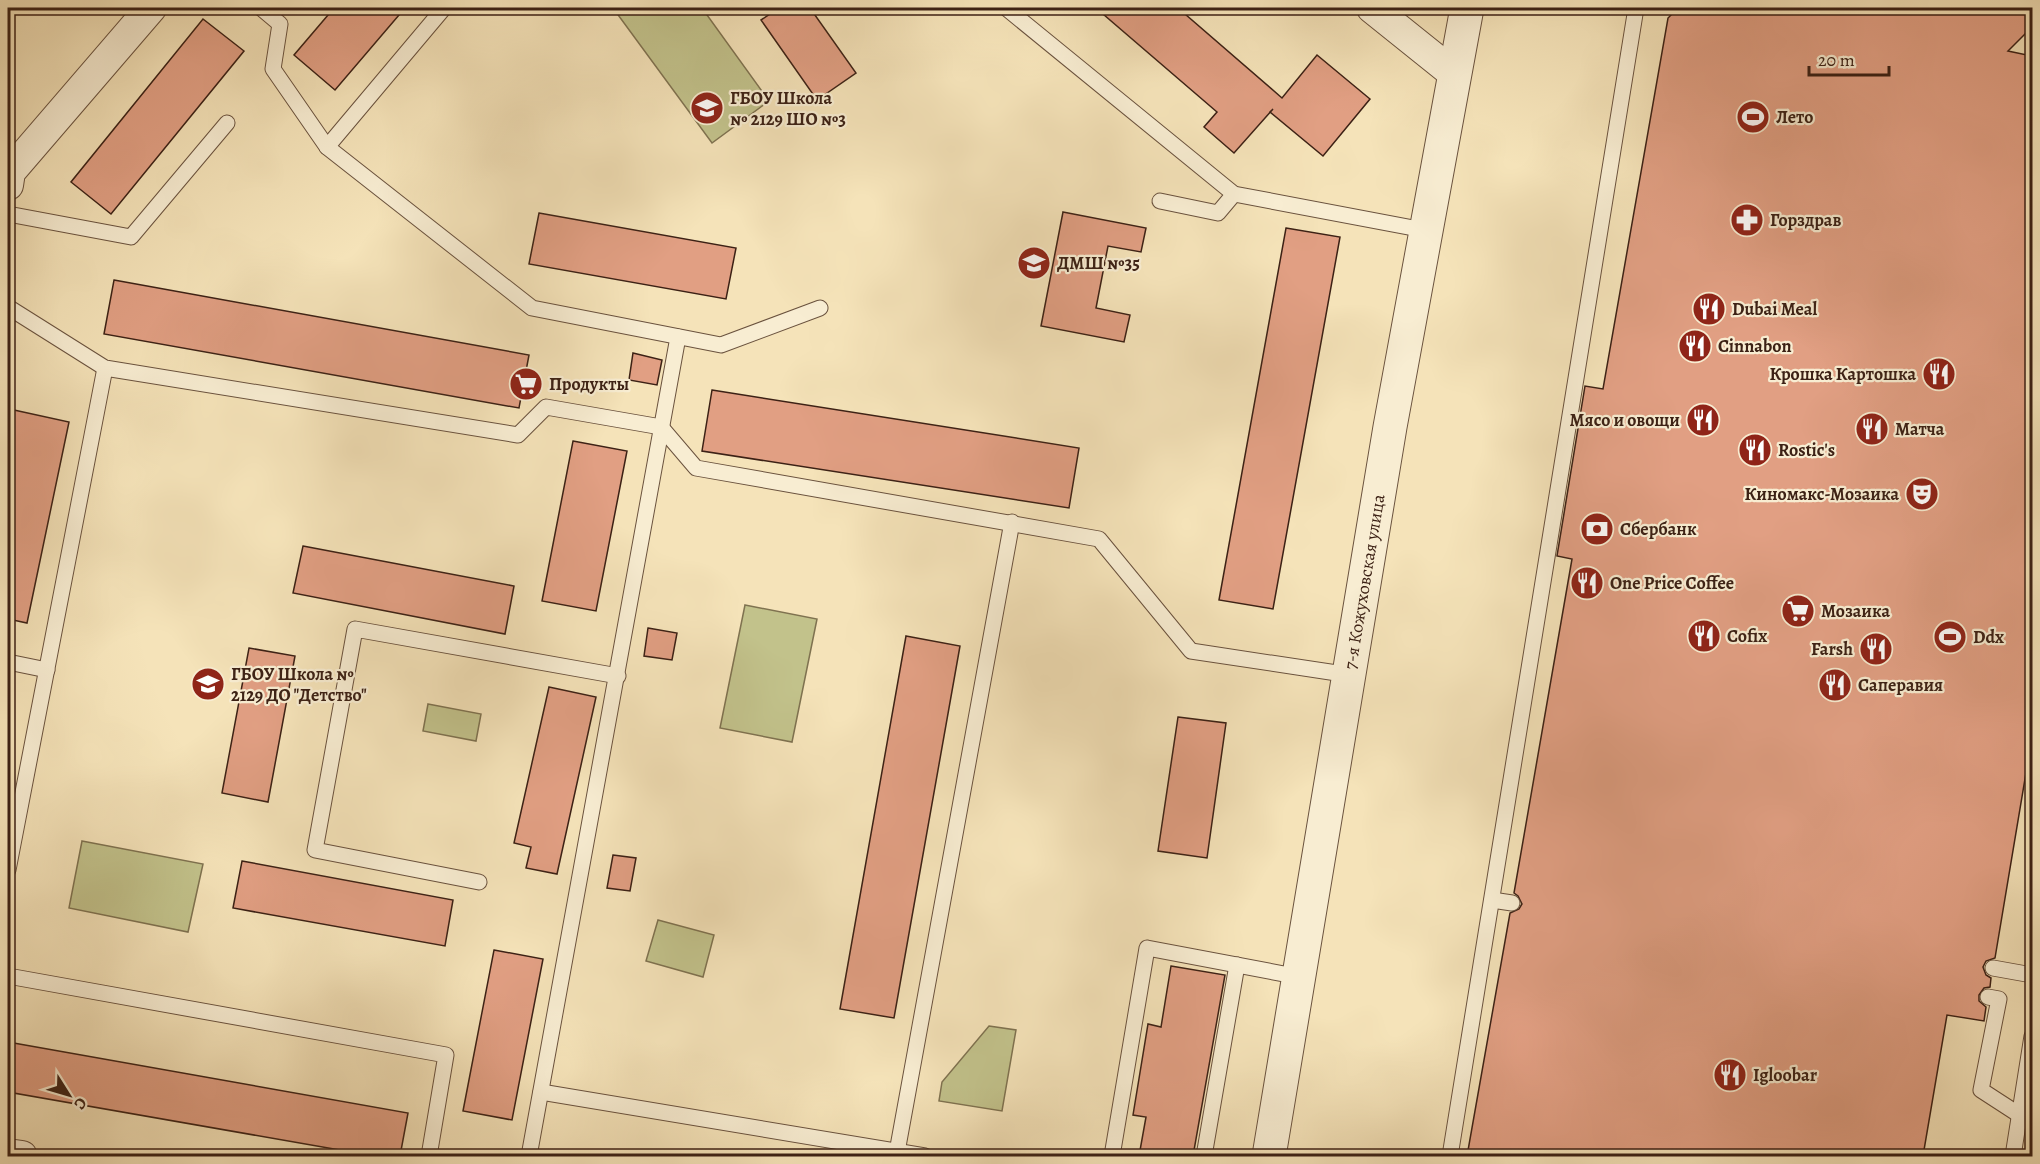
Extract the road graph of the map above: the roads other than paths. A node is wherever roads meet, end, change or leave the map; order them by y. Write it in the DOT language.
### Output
graph roads {
  1 [pos="151,8"];
  2 [pos="261,8"];
  3 [pos="444,8"];
  4 [pos="1006,8"];
  5 [pos="1372,8"];
  6 [pos="1467,8"];
  7 [pos="1636,8"];
  8 [pos="1453,73"];
  9 [pos="226,123"];
  10 [pos="327,147"];
  11 [pos="8,184"];
  12 [pos="1234,194"];
  13 [pos="1160,201"];
  14 [pos="8,214"];
  15 [pos="1424,230"];
  16 [pos="8,307"];
  17 [pos="820,308"];
  18 [pos="678,337"];
  19 [pos="105,368"];
  20 [pos="661,427"];
  21 [pos="1012,522"];
  22 [pos="8,662"];
  23 [pos="47,670"];
  24 [pos="1350,675"];
  25 [pos="618,676"];
  26 [pos="8,870"];
  27 [pos="479,882"];
  28 [pos="1492,900"];
  29 [pos="1512,903"];
  30 [pos="1238,965"];
  31 [pos="1993,968"];
  32 [pos="2032,975"];
  33 [pos="8,976"];
  34 [pos="1300,977"];
  35 [pos="1988,997"];
  36 [pos="2032,1036"];
  37 [pos="541,1092"];
  38 [pos="2018,1114"];
  39 [pos="897,1152"];
  40 [pos="8,1154"];
  41 [pos="22,1156"];
  42 [pos="429,1156"];
  43 [pos="529,1156"];
  44 [pos="925,1156"];
  45 [pos="1112,1156"];
  46 [pos="1203,1156"];
  47 [pos="1269,1156"];
  48 [pos="1450,1156"];
  49 [pos="2013,1156"];
  1 -- 11 [label="street"];
  2 -- 10 [label="lane"];
  3 -- 10 [label="lane"];
  4 -- 12 [label="lane"];
  5 -- 8 [label="street"];
  6 -- 8 [label="street, 7-я Кожуховская улица"];
  7 -- 28 [label="lane"];
  8 -- 15 [label="street, 7-я Кожуховская улица"];
  9 -- 14 [label="lane"];
  10 -- 18 [label="lane"];
  12 -- 13 [label="lane"];
  12 -- 15 [label="lane"];
  15 -- 24 [label="street, 7-я Кожуховская улица"];
  16 -- 19 [label="lane"];
  17 -- 18 [label="lane"];
  18 -- 20 [label="lane"];
  19 -- 20 [label="lane"];
  19 -- 23 [label="lane"];
  20 -- 21 [label="lane"];
  20 -- 25 [label="lane"];
  21 -- 24 [label="lane"];
  21 -- 39 [label="lane"];
  22 -- 23 [label="lane"];
  23 -- 26 [label="lane"];
  24 -- 34 [label="street, 7-я Кожуховская улица"];
  25 -- 27 [label="lane"];
  25 -- 37 [label="lane"];
  28 -- 29 [label="lane"];
  28 -- 48 [label="lane"];
  30 -- 34 [label="lane"];
  30 -- 45 [label="lane"];
  30 -- 46 [label="lane"];
  31 -- 32 [label="lane"];
  33 -- 42 [label="lane"];
  34 -- 47 [label="street, 7-я Кожуховская улица"];
  35 -- 38 [label="lane"];
  36 -- 38 [label="lane"];
  37 -- 39 [label="lane"];
  37 -- 43 [label="lane"];
  38 -- 49 [label="lane"];
  39 -- 44 [label="lane"];
  40 -- 41 [label="street"];
}
